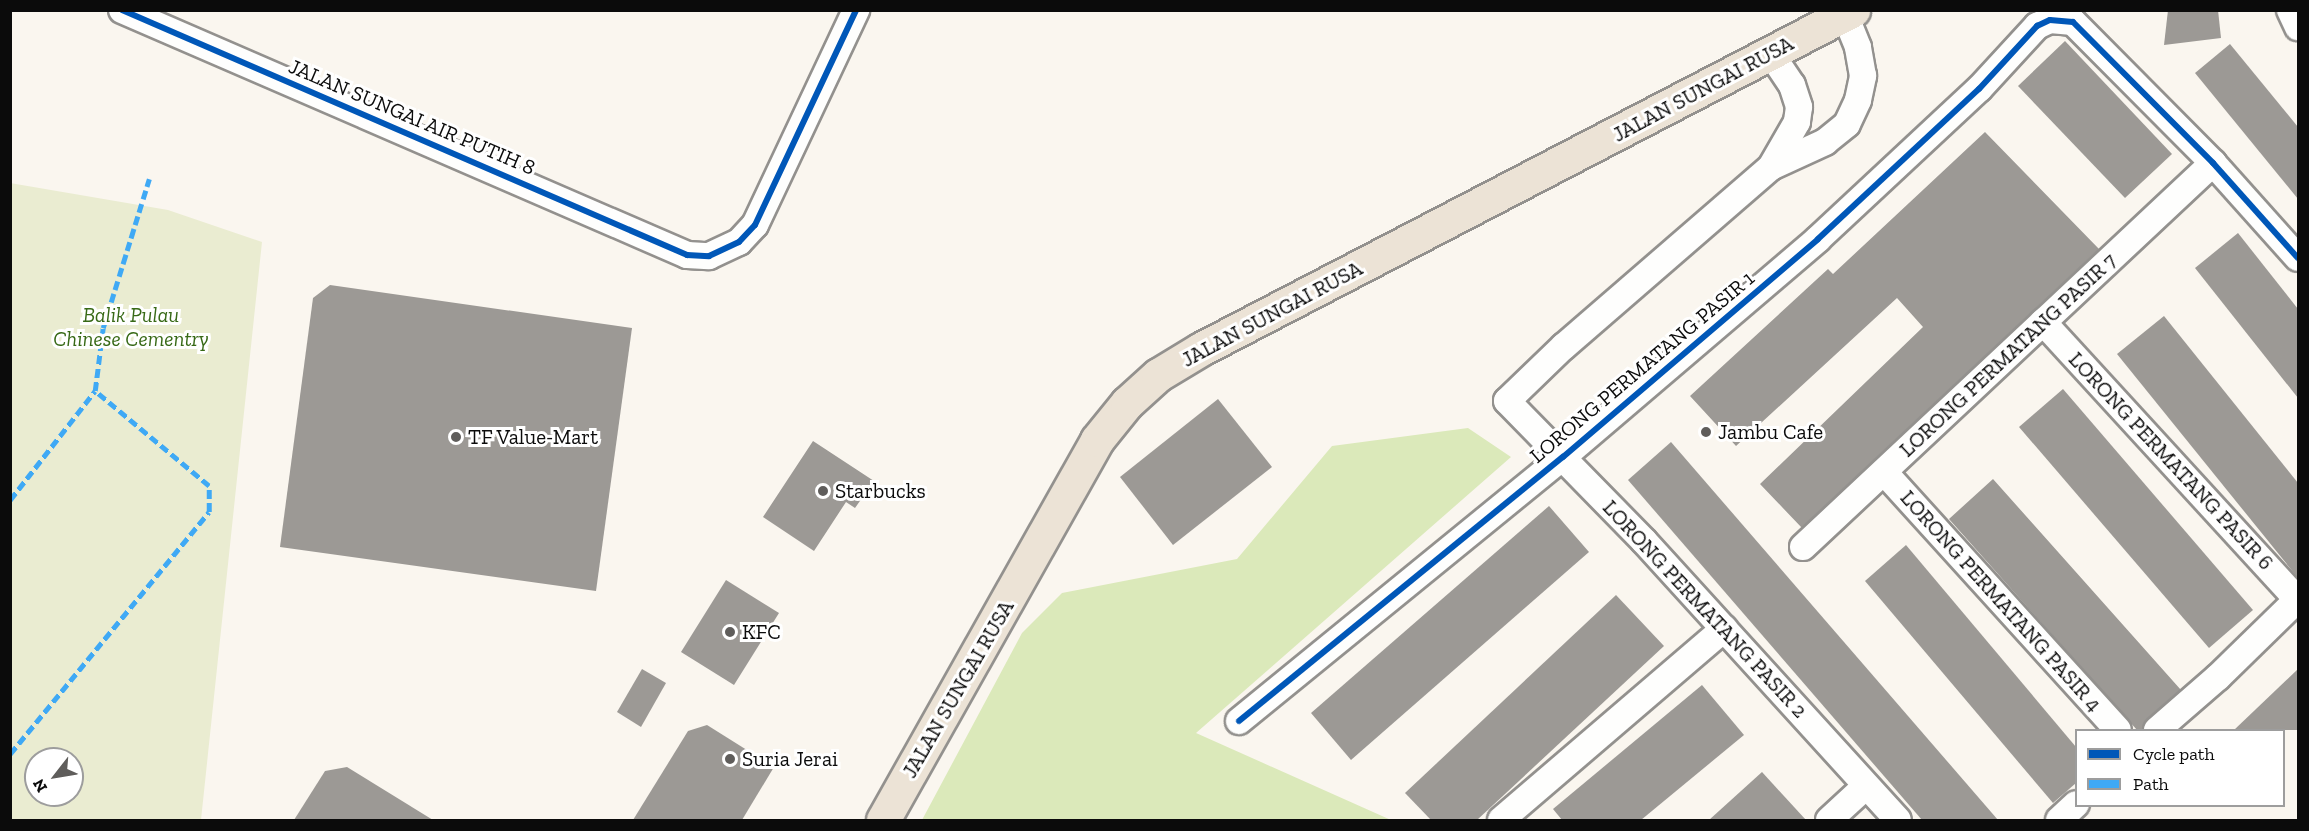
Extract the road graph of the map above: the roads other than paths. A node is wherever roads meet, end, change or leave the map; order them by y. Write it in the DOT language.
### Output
graph roads {
  1 [pos="123,10"];
  2 [pos="856,10"];
  3 [pos="2290,10"];
  4 [pos="1849,13"];
  5 [pos="2298,27"];
  6 [pos="1771,54"];
  7 [pos="2213,163"];
  8 [pos="1771,167"];
  9 [pos="2298,258"];
  10 [pos="2043,322"];
  11 [pos="1563,457"];
  12 [pos="1884,472"];
  13 [pos="1803,548"];
  14 [pos="2298,599"];
  15 [pos="1724,629"];
  16 [pos="1239,721"];
  17 [pos="2117,729"];
  18 [pos="2158,729"];
  19 [pos="1866,786"];
  20 [pos="2075,805"];
  21 [pos="883,820"];
  22 [pos="1501,820"];
  23 [pos="1829,820"];
  24 [pos="1898,820"];
  25 [pos="2059,820"];
  1 -- 2 [label="street, JALAN SUNGAI AIR PUTIH 8"];
  3 -- 5 [label="street"];
  4 -- 6 [label="main road, JALAN SUNGAI RUSA"];
  4 -- 8 [label="street"];
  6 -- 8 [label="street"];
  6 -- 21 [label="main road, JALAN SUNGAI RUSA"];
  7 -- 9 [label="street"];
  7 -- 10 [label="street, LORONG PERMATANG PASIR 7"];
  7 -- 11 [label="street, LORONG PERMATANG PASIR 1"];
  8 -- 11 [label="street, LORONG PERMATANG PASIR 2"];
  10 -- 12 [label="street, LORONG PERMATANG PASIR 7"];
  10 -- 14 [label="street, LORONG PERMATANG PASIR 6"];
  11 -- 15 [label="street, LORONG PERMATANG PASIR 2"];
  11 -- 16 [label="street, LORONG PERMATANG PASIR 1"];
  12 -- 13 [label="street, LORONG PERMATANG PASIR 7"];
  12 -- 17 [label="street, LORONG PERMATANG PASIR 4"];
  14 -- 18 [label="street"];
  15 -- 19 [label="street, LORONG PERMATANG PASIR 2"];
  15 -- 22 [label="street"];
  19 -- 23 [label="street"];
  19 -- 24 [label="street, LORONG PERMATANG PASIR 2"];
  20 -- 25 [label="street"];
}
